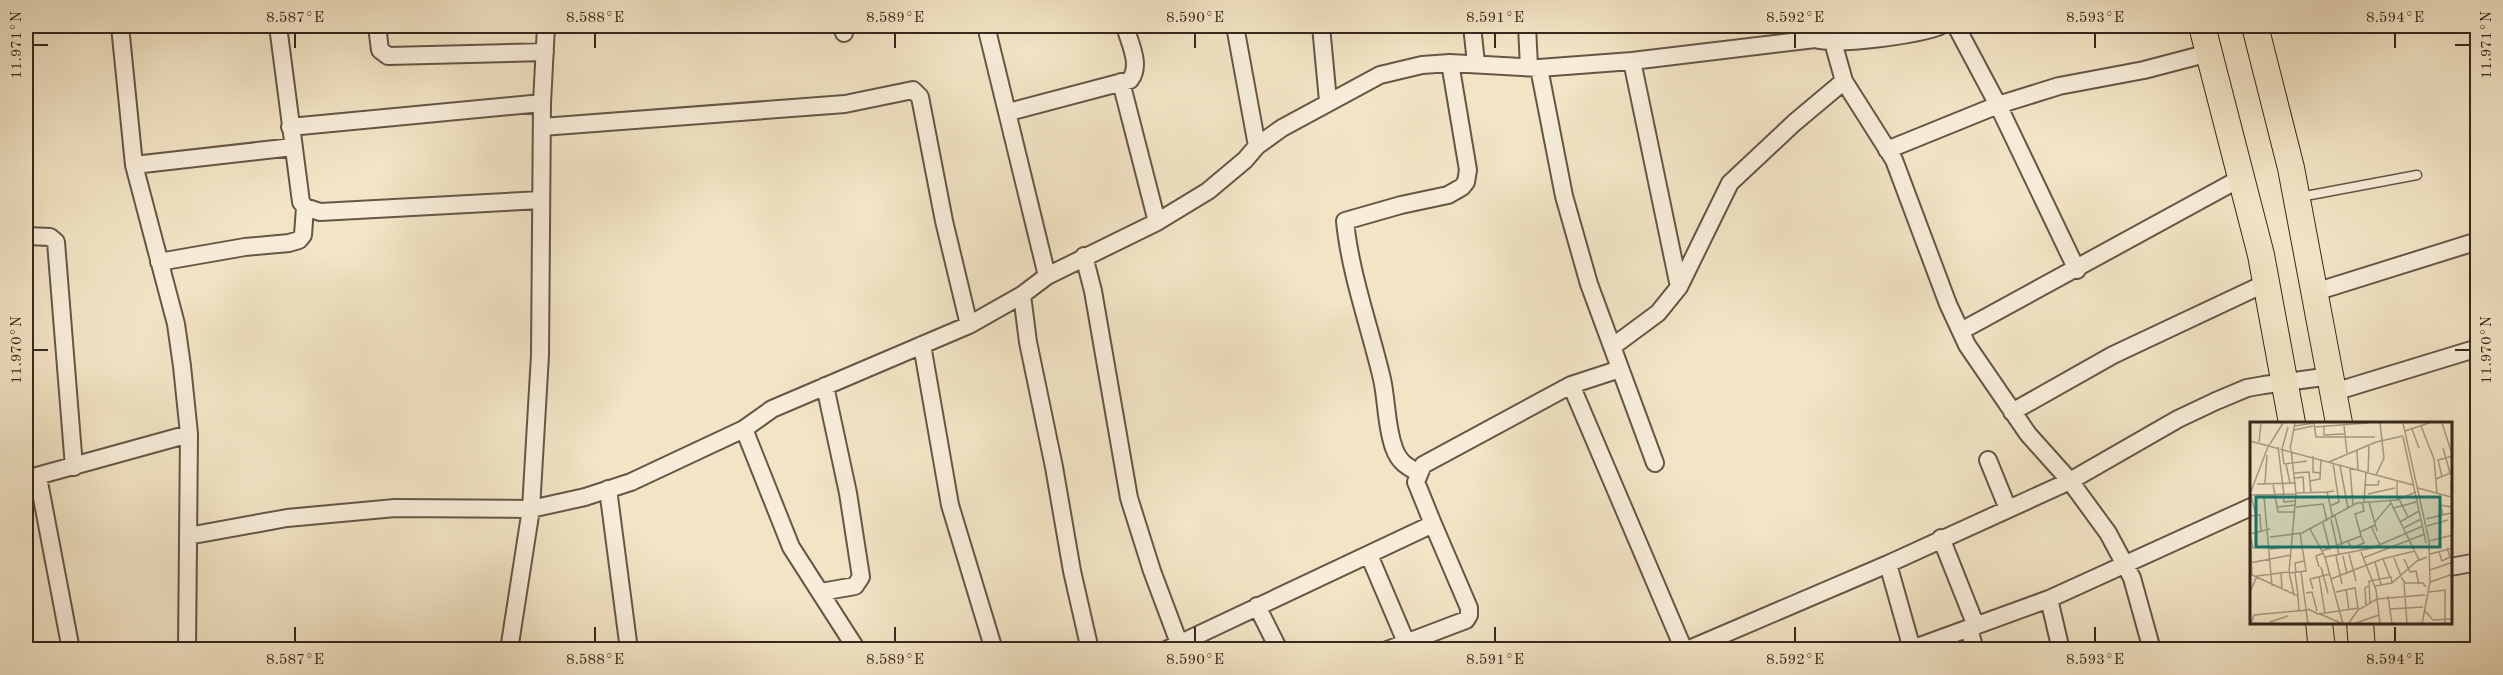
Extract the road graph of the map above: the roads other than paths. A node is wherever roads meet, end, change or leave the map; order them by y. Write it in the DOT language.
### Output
graph roads {
  1 [pos="120,26"];
  2 [pos="278,26"];
  3 [pos="377,26"];
  4 [pos="546,26"];
  5 [pos="986,26"];
  6 [pos="1125,26"];
  7 [pos="1235,26"];
  8 [pos="1321,26"];
  9 [pos="1472,26"];
  10 [pos="1527,26"];
  11 [pos="1956,26"];
  12 [pos="2202,26"];
  13 [pos="2255,26"];
  14 [pos="1930,27"];
  15 [pos="1812,32"];
  16 [pos="1833,42"];
  17 [pos="545,52"];
  18 [pos="2209,53"];
  19 [pos="1632,61"];
  20 [pos="1450,63"];
  21 [pos="1476,63"];
  22 [pos="1534,68"];
  23 [pos="1844,81"];
  24 [pos="1121,82"];
  25 [pos="1329,101"];
  26 [pos="542,103"];
  27 [pos="1998,105"];
  28 [pos="1009,112"];
  29 [pos="290,127"];
  30 [pos="542,127"];
  31 [pos="1257,146"];
  32 [pos="293,147"];
  33 [pos="1887,150"];
  34 [pos="134,165"];
  35 [pos="2417,176"];
  36 [pos="2241,178"];
  37 [pos="2296,197"];
  38 [pos="541,200"];
  39 [pos="305,207"];
  40 [pos="1157,222"];
  41 [pos="26,236"];
  42 [pos="2478,241"];
  43 [pos="1084,256"];
  44 [pos="159,262"];
  45 [pos="2077,270"];
  46 [pos="1047,276"];
  47 [pos="2266,283"];
  48 [pos="1679,287"];
  49 [pos="2315,292"];
  50 [pos="1022,295"];
  51 [pos="969,325"];
  52 [pos="1961,332"];
  53 [pos="922,345"];
  54 [pos="1612,347"];
  55 [pos="2478,348"];
  56 [pos="1620,369"];
  57 [pos="2286,382"];
  58 [pos="2332,384"];
  59 [pos="1571,385"];
  60 [pos="825,386"];
  61 [pos="2012,412"];
  62 [pos="2292,422"];
  63 [pos="2339,422"];
  64 [pos="744,429"];
  65 [pos="189,434"];
  66 [pos="1988,460"];
  67 [pos="1656,463"];
  68 [pos="74,467"];
  69 [pos="1419,472"];
  70 [pos="32,478"];
  71 [pos="2070,481"];
  72 [pos="608,489"];
  73 [pos="2250,507"];
  74 [pos="531,508"];
  75 [pos="2008,508"];
  76 [pos="1433,524"];
  77 [pos="188,536"];
  78 [pos="1941,538"];
  79 [pos="1369,555"];
  80 [pos="2478,562"];
  81 [pos="1888,564"];
  82 [pos="2125,565"];
  83 [pos="2452,567"];
  84 [pos="821,592"];
  85 [pos="2049,599"];
  86 [pos="1257,606"];
  87 [pos="2319,624"];
  88 [pos="2360,624"];
  89 [pos="1973,628"];
  90 [pos="1406,642"];
  91 [pos="1172,646"];
  92 [pos="182,648"];
  93 [pos="1691,649"];
  94 [pos="1910,649"];
  95 [pos="71,650"];
  96 [pos="509,650"];
  97 [pos="629,650"];
  98 [pos="857,650"];
  99 [pos="994,650"];
  100 [pos="1090,650"];
  101 [pos="1279,650"];
  102 [pos="1387,650"];
  103 [pos="1975,650"];
  104 [pos="2061,650"];
  105 [pos="2152,650"];
  106 [pos="2322,650"];
  107 [pos="2361,650"];
  1 -- 34 [label="street"];
  2 -- 29 [label="street"];
  3 -- 17 [label="street"];
  4 -- 17 [label="street"];
  5 -- 28 [label="street"];
  6 -- 24 [label="street"];
  7 -- 31 [label="street"];
  8 -- 25 [label="street"];
  9 -- 21 [label="street"];
  10 -- 22 [label="street"];
  11 -- 27 [label="street"];
  12 -- 18 [label="main road"];
  13 -- 37 [label="main road"];
  14 -- 16 [label="street"];
  15 -- 16 [label="street"];
  15 -- 19 [label="street"];
  16 -- 23 [label="street"];
  17 -- 26 [label="street"];
  18 -- 27 [label="street"];
  18 -- 36 [label="main road"];
  19 -- 22 [label="street"];
  19 -- 48 [label="street"];
  20 -- 21 [label="street"];
  20 -- 25 [label="street"];
  20 -- 69 [label="street"];
  21 -- 22 [label="street"];
  22 -- 54 [label="street"];
  23 -- 33 [label="street"];
  23 -- 48 [label="street"];
  24 -- 28 [label="street"];
  24 -- 40 [label="street"];
  25 -- 31 [label="street"];
  26 -- 29 [label="street"];
  26 -- 30 [label="street"];
  27 -- 33 [label="street"];
  27 -- 45 [label="street"];
  28 -- 46 [label="street"];
  29 -- 32 [label="street"];
  30 -- 38 [label="street"];
  30 -- 51 [label="street"];
  31 -- 40 [label="street"];
  32 -- 34 [label="street"];
  32 -- 39 [label="street"];
  33 -- 52 [label="street"];
  34 -- 44 [label="street"];
  35 -- 37 [label="lane"];
  36 -- 45 [label="street"];
  36 -- 47 [label="main road"];
  37 -- 49 [label="main road"];
  38 -- 39 [label="street"];
  38 -- 74 [label="street"];
  39 -- 44 [label="street"];
  40 -- 43 [label="street"];
  41 -- 68 [label="street"];
  42 -- 49 [label="street"];
  43 -- 46 [label="street"];
  43 -- 91 [label="street"];
  44 -- 65 [label="street"];
  45 -- 52 [label="street"];
  46 -- 50 [label="street"];
  47 -- 57 [label="main road"];
  47 -- 61 [label="street"];
  48 -- 54 [label="street"];
  49 -- 58 [label="main road"];
  50 -- 51 [label="street"];
  50 -- 100 [label="street"];
  51 -- 53 [label="street"];
  52 -- 61 [label="street"];
  53 -- 60 [label="street"];
  53 -- 99 [label="street"];
  54 -- 56 [label="street"];
  55 -- 58 [label="street"];
  56 -- 59 [label="street"];
  56 -- 67 [label="street"];
  57 -- 58 [label="street"];
  57 -- 62 [label="main road"];
  57 -- 71 [label="street"];
  58 -- 63 [label="main road"];
  59 -- 69 [label="street"];
  59 -- 93 [label="street"];
  60 -- 64 [label="street"];
  60 -- 84 [label="street"];
  61 -- 71 [label="street"];
  64 -- 72 [label="street"];
  64 -- 84 [label="street"];
  65 -- 68 [label="street"];
  65 -- 77 [label="street"];
  66 -- 75 [label="street"];
  68 -- 70 [label="street"];
  69 -- 76 [label="street"];
  70 -- 95 [label="street"];
  71 -- 75 [label="street"];
  71 -- 82 [label="street"];
  72 -- 74 [label="street"];
  72 -- 97 [label="street"];
  73 -- 82 [label="street"];
  74 -- 77 [label="street"];
  74 -- 96 [label="street"];
  75 -- 78 [label="street"];
  76 -- 79 [label="street"];
  76 -- 90 [label="street"];
  77 -- 92 [label="street"];
  78 -- 81 [label="street"];
  78 -- 89 [label="street"];
  79 -- 86 [label="street"];
  79 -- 90 [label="street"];
  80 -- 83 [label="street"];
  81 -- 93 [label="street"];
  81 -- 94 [label="street"];
  82 -- 85 [label="street"];
  82 -- 105 [label="street"];
  84 -- 98 [label="street"];
  85 -- 89 [label="street"];
  85 -- 104 [label="street"];
  86 -- 91 [label="street"];
  86 -- 101 [label="street"];
  87 -- 106 [label="main road"];
  88 -- 107 [label="main road"];
  89 -- 94 [label="street"];
  89 -- 103 [label="street"];
  90 -- 102 [label="street"];
}
